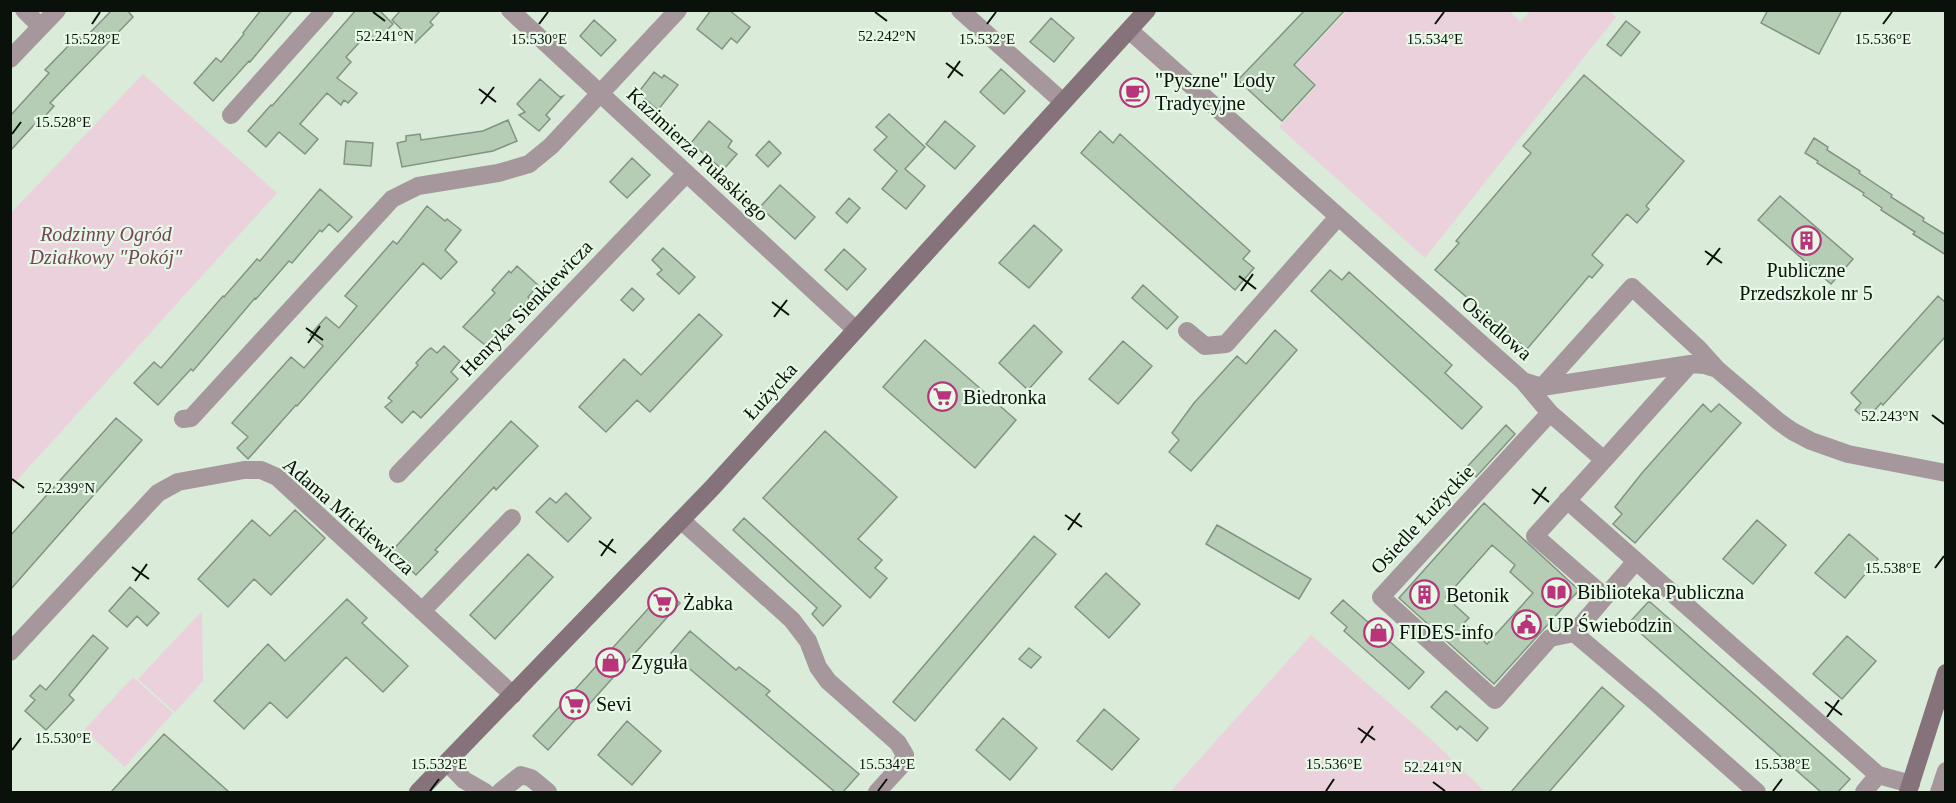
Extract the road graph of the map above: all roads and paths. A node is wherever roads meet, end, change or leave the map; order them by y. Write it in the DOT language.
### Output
graph roads {
  1 [pos="24,10"];
  2 [pos="57,10"];
  3 [pos="325,10"];
  4 [pos="510,10"];
  5 [pos="678,10"];
  6 [pos="960,10"];
  7 [pos="1147,10"];
  8 [pos="41,27"];
  9 [pos="1130,30"];
  10 [pos="10,59"];
  11 [pos="600,94"];
  12 [pos="1063,102"];
  13 [pos="231,115"];
  14 [pos="686,174"];
  15 [pos="1338,217"];
  16 [pos="856,330"];
  17 [pos="1186,331"];
  18 [pos="1690,364"];
  19 [pos="1717,369"];
  20 [pos="1523,381"];
  21 [pos="1542,387"];
  22 [pos="1550,413"];
  23 [pos="183,419"];
  24 [pos="1604,460"];
  25 [pos="1946,473"];
  26 [pos="398,474"];
  27 [pos="1567,500"];
  28 [pos="512,518"];
  29 [pos="681,520"];
  30 [pos="1636,561"];
  31 [pos="1605,597"];
  32 [pos="422,611"];
  33 [pos="1574,633"];
  34 [pos="10,652"];
  35 [pos="1946,673"];
  36 [pos="513,695"];
  37 [pos="447,762"];
  38 [pos="1946,771"];
  39 [pos="1878,775"];
  40 [pos="1910,788"];
  41 [pos="418,792"];
  42 [pos="485,792"];
  43 [pos="500,792"];
  44 [pos="549,792"];
  45 [pos="877,792"];
  46 [pos="1757,792"];
  47 [pos="1864,792"];
  48 [pos="1939,792"];
  1 -- 8 [label="street"];
  2 -- 8 [label="street"];
  3 -- 13 [label="street"];
  4 -- 11 [label="street, Kazimierza Pułaskiego"];
  5 -- 11 [label="street"];
  6 -- 12 [label="street"];
  7 -- 9 [label="street, Łużycka"];
  8 -- 10 [label="street"];
  9 -- 12 [label="street, Łużycka"];
  9 -- 15 [label="street, Osiedlowa"];
  11 -- 14 [label="street, Kazimierza Pułaskiego"];
  11 -- 23 [label="street"];
  12 -- 16 [label="street, Łużycka"];
  14 -- 16 [label="street, Kazimierza Pułaskiego"];
  14 -- 26 [label="street, Henryka Sienkiewicza"];
  15 -- 17 [label="street"];
  15 -- 20 [label="street, Osiedlowa"];
  16 -- 29 [label="street, Łużycka"];
  18 -- 19 [label="street, Osiedlowa"];
  18 -- 21 [label="street, Osiedlowa"];
  18 -- 24 [label="street"];
  19 -- 21 [label="street"];
  19 -- 25 [label="street, Osiedlowa"];
  20 -- 21 [label="street, Osiedlowa"];
  20 -- 22 [label="street"];
  22 -- 24 [label="street"];
  22 -- 33 [label="street, Osiedle Łużyckie"];
  24 -- 27 [label="street"];
  27 -- 30 [label="street"];
  27 -- 31 [label="street"];
  28 -- 32 [label="street"];
  29 -- 36 [label="street, Łużycka"];
  29 -- 45 [label="street"];
  30 -- 31 [label="street"];
  30 -- 39 [label="street"];
  31 -- 33 [label="street"];
  32 -- 34 [label="street, Adama Mickiewicza"];
  32 -- 36 [label="street, Adama Mickiewicza"];
  33 -- 46 [label="street"];
  35 -- 40 [label="street"];
  36 -- 37 [label="street, Łużycka"];
  37 -- 41 [label="street, Łużycka"];
  37 -- 42 [label="street"];
  38 -- 48 [label="street"];
  39 -- 40 [label="street"];
  39 -- 47 [label="street"];
  43 -- 44 [label="street"];
}
